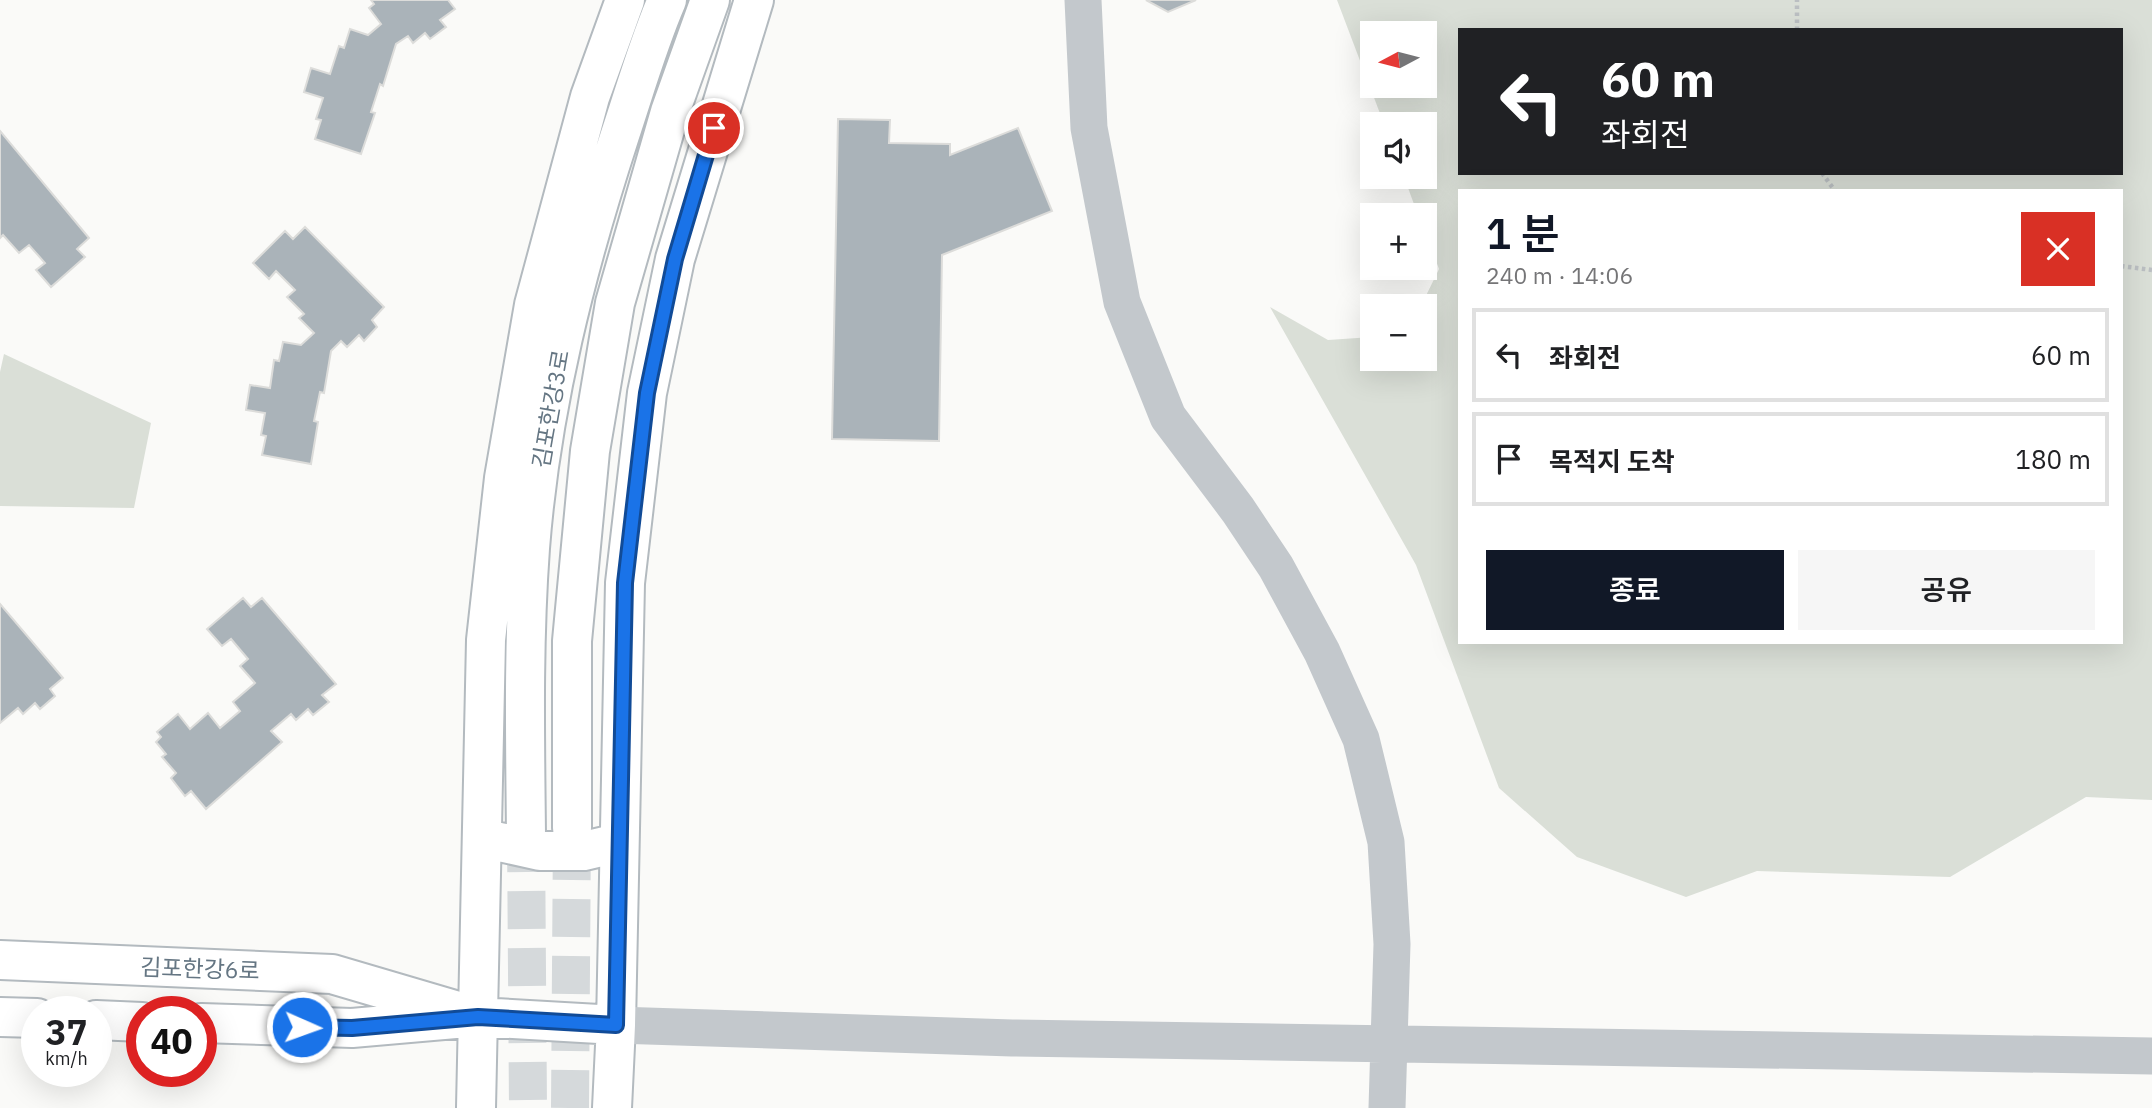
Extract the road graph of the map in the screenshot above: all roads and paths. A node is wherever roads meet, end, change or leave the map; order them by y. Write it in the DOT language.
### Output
graph roads {
  1 [pos="625,0"];
  2 [pos="667,0"];
  3 [pos="710,0"];
  4 [pos="754,0"];
  5 [pos="1083,0"];
  6 [pos="1797,0"];
  7 [pos="1797,28"];
  8 [pos="2123,266"];
  9 [pos="2152,270"];
  10 [pos="572,828"];
  11 [pos="526,834"];
  12 [pos="482,838"];
  13 [pos="618,843"];
  14 [pos="0,960"];
  15 [pos="0,1017"];
  16 [pos="478,1017"];
  17 [pos="21,1018"];
  18 [pos="217,1024"];
  19 [pos="616,1025"];
  20 [pos="1388,1043"];
  21 [pos="2152,1056"];
  22 [pos="476,1108"];
  23 [pos="612,1108"];
  24 [pos="1387,1108"];
  1 -- 12 [label="street"];
  2 -- 11 [label="street, 김포한강3로"];
  3 -- 10 [label="street, 김포한강3로"];
  4 -- 13 [label="street"];
  5 -- 20 [label="street"];
  6 -- 7 [label="path"];
  8 -- 9 [label="path"];
  12 -- 13 [label="street"];
  12 -- 16 [label="street"];
  13 -- 19 [label="street"];
  14 -- 16 [label="street, 김포한강6로"];
  15 -- 17 [label="street"];
  16 -- 18 [label="street, 김포한강6로"];
  16 -- 19 [label="street, 김포한강6로"];
  16 -- 22 [label="street"];
  19 -- 20 [label="street"];
  19 -- 23 [label="street"];
  20 -- 21 [label="street"];
  20 -- 24 [label="street"];
}
